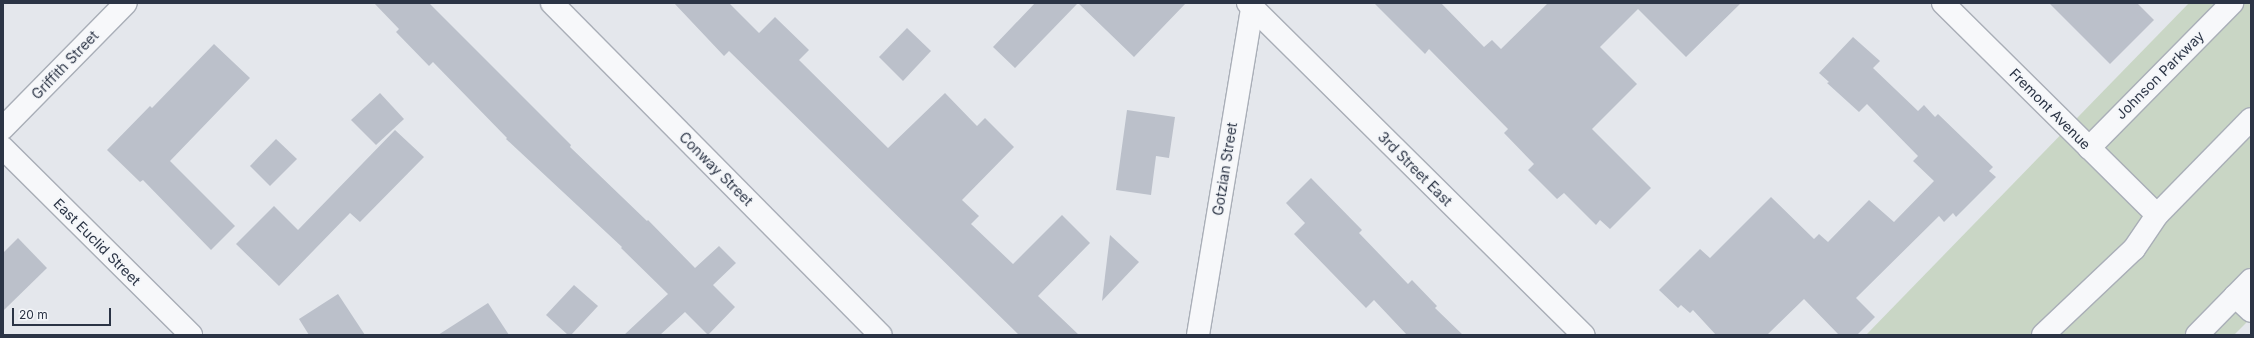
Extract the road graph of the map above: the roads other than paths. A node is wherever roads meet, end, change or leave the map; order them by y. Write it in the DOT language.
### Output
graph roads {
  1 [pos="126,3"];
  2 [pos="552,3"];
  3 [pos="1942,3"];
  4 [pos="2232,3"];
  5 [pos="1251,4"];
  6 [pos="2251,119"];
  7 [pos="3,128"];
  8 [pos="3,148"];
  9 [pos="2090,148"];
  10 [pos="2157,214"];
  11 [pos="2251,280"];
  12 [pos="2235,296"];
  13 [pos="2251,311"];
  14 [pos="191,335"];
  15 [pos="880,335"];
  16 [pos="1198,335"];
  17 [pos="1583,335"];
  18 [pos="2043,335"];
  19 [pos="2197,335"];
  1 -- 7 [label="street, Griffith Street"];
  2 -- 15 [label="street, Conway Street"];
  3 -- 9 [label="street, Fremont Avenue"];
  4 -- 9 [label="street, Johnson Parkway"];
  5 -- 16 [label="street, Gotzian Street"];
  5 -- 17 [label="street, 3rd Street East"];
  6 -- 10 [label="street"];
  8 -- 14 [label="street, East Euclid Street"];
  9 -- 10 [label="street, Fremont Avenue"];
  10 -- 18 [label="street"];
  11 -- 12 [label="street"];
  12 -- 13 [label="street"];
  12 -- 19 [label="street"];
}
